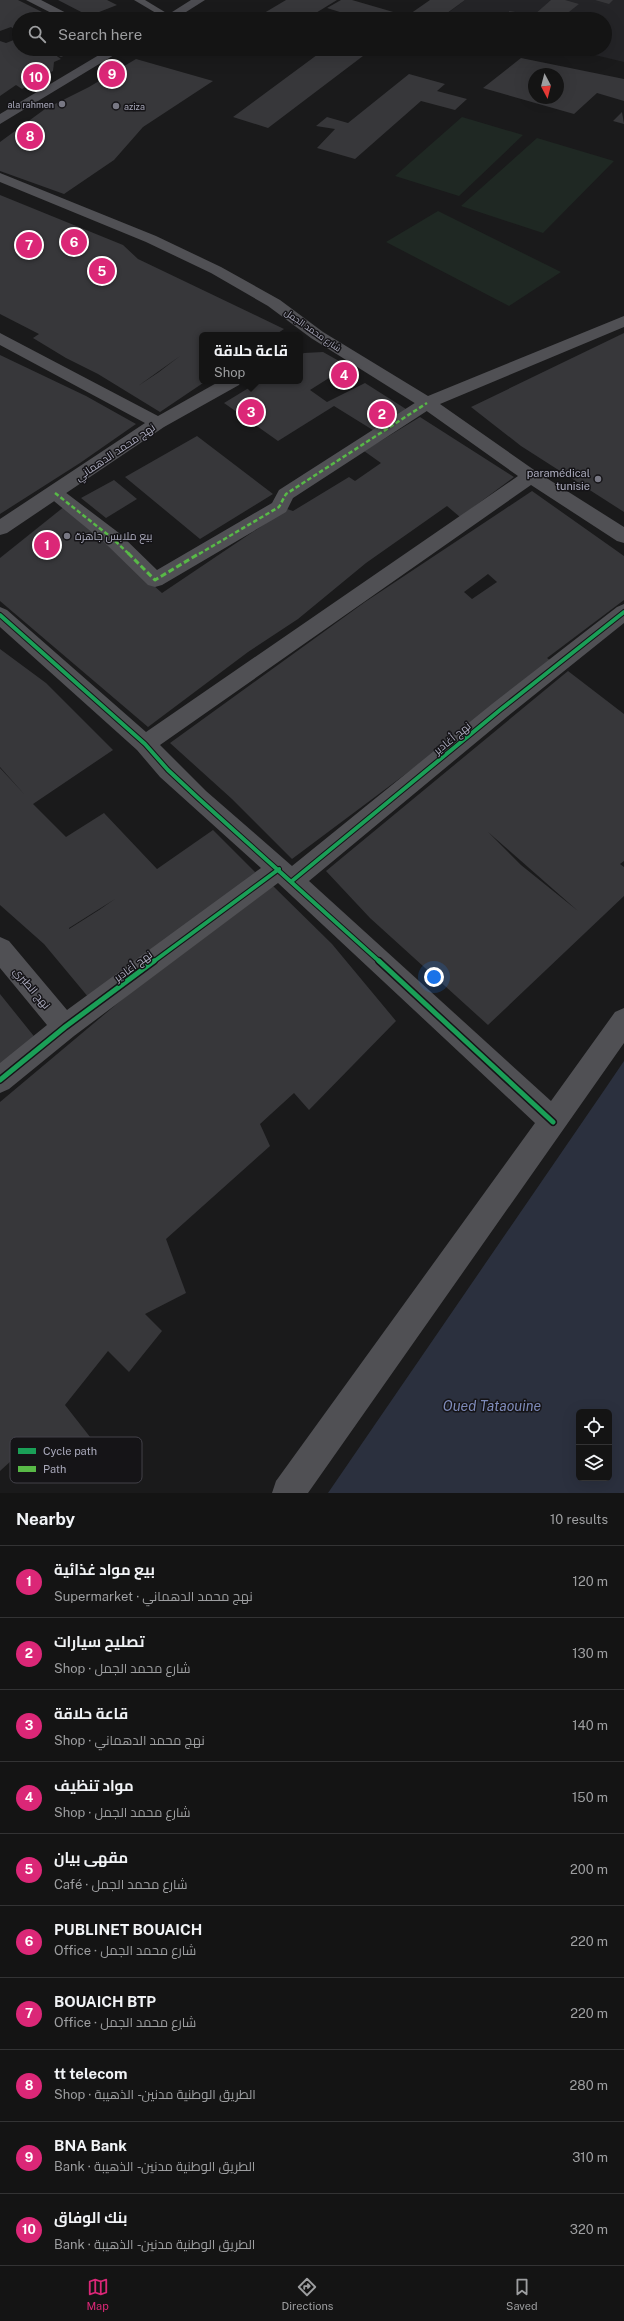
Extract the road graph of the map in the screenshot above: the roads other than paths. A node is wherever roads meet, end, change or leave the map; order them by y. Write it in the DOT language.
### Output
graph roads {
  1 [pos="32,0"];
  2 [pos="138,0"];
  3 [pos="199,0"];
  4 [pos="57,12"];
  5 [pos="158,12"];
  6 [pos="178,12"];
  7 [pos="106,56"];
  8 [pos="0,120"];
  9 [pos="0,178"];
  10 [pos="624,321"];
  11 [pos="317,335"];
  12 [pos="0,338"];
  13 [pos="303,342"];
  14 [pos="228,384"];
  15 [pos="427,403"];
  16 [pos="158,423"];
  17 [pos="531,476"];
  18 [pos="55,493"];
  19 [pos="0,528"];
  20 [pos="624,536"];
  21 [pos="624,612"];
  22 [pos="0,614"];
  23 [pos="145,744"];
  24 [pos="286,875"];
  25 [pos="0,949"];
  26 [pos="624,1021"];
  27 [pos="65,1027"];
  28 [pos="0,1080"];
  29 [pos="553,1122"];
  30 [pos="288,1493"];
  1 -- 4 [label="street"];
  2 -- 5 [label="lane"];
  3 -- 6 [label="main road"];
  7 -- 8 [label="main road"];
  9 -- 11 [label="street, شارع محمد الجمل"];
  10 -- 15 [label="street"];
  11 -- 13 [label="street"];
  11 -- 15 [label="street, شارع محمد الجمل"];
  12 -- 16 [label="street"];
  14 -- 16 [label="street, نهج محمد الدهماني"];
  15 -- 17 [label="street, شارع محمد الجمل"];
  15 -- 18 [label="street"];
  16 -- 18 [label="street, نهج محمد الدهماني"];
  17 -- 20 [label="street, شارع محمد الجمل"];
  17 -- 23 [label="street"];
  18 -- 19 [label="street, نهج محمد الدهماني"];
  21 -- 24 [label="street, نهج أغادير"];
  22 -- 23 [label="street"];
  23 -- 24 [label="street"];
  24 -- 27 [label="street, نهج أغادير"];
  24 -- 29 [label="street"];
  25 -- 27 [label="street, نهج الطبري"];
  26 -- 29 [label="street"];
  27 -- 28 [label="street, نهج أغادير"];
  29 -- 30 [label="street"];
}
